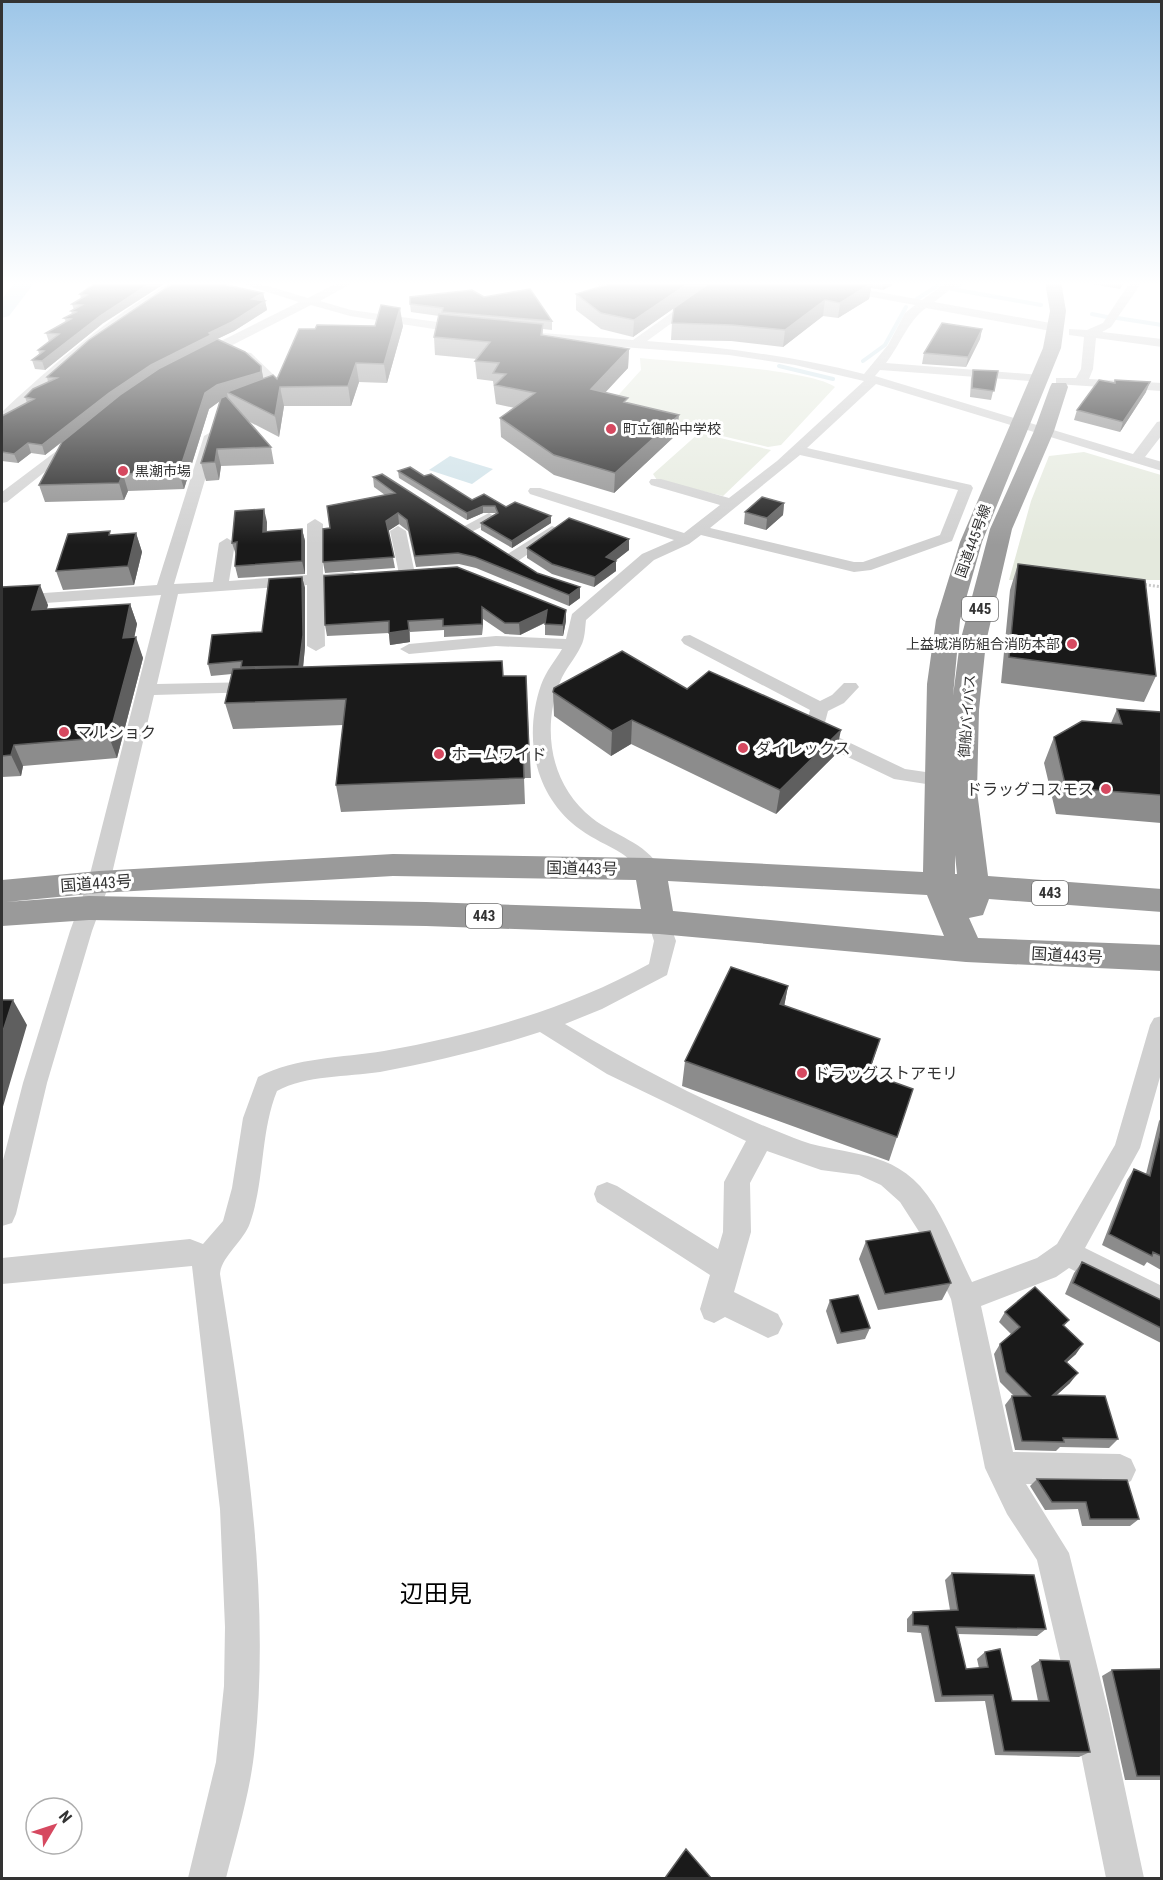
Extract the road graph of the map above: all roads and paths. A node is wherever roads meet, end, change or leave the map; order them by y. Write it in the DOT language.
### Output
graph roads {
  1 [pos="57,370"];
  2 [pos="261,370"];
  3 [pos="847,370"];
  4 [pos="876,370"];
  5 [pos="1066,370"];
  6 [pos="873,374"];
  7 [pos="1061,380"];
  8 [pos="1161,387"];
  9 [pos="243,401"];
  10 [pos="2,419"];
  11 [pos="214,421"];
  12 [pos="1161,425"];
  13 [pos="1033,428"];
  14 [pos="89,431"];
  15 [pos="798,450"];
  16 [pos="1136,459"];
  17 [pos="1161,467"];
  18 [pos="656,482"];
  19 [pos="535,491"];
  20 [pos="2,499"];
  21 [pos="729,503"];
  22 [pos="489,518"];
  23 [pos="451,521"];
  24 [pos="315,524"];
  25 [pos="560,526"];
  26 [pos="467,529"];
  27 [pos="398,531"];
  28 [pos="692,535"];
  29 [pos="947,538"];
  30 [pos="971,542"];
  31 [pos="227,543"];
  32 [pos="512,558"];
  33 [pos="529,568"];
  34 [pos="428,572"];
  35 [pos="373,576"];
  36 [pos="315,580"];
  37 [pos="1131,583"];
  38 [pos="220,586"];
  39 [pos="1161,587"];
  40 [pos="168,589"];
  41 [pos="579,590"];
  42 [pos="602,597"];
  43 [pos="2,601"];
  44 [pos="559,611"];
  45 [pos="578,618"];
  46 [pos="690,640"];
  47 [pos="574,644"];
  48 [pos="316,646"];
  49 [pos="409,649"];
  50 [pos="278,686"];
  51 [pos="850,687"];
  52 [pos="148,690"];
  53 [pos="820,708"];
  54 [pos="939,780"];
  55 [pos="650,869"];
  56 [pos="939,884"];
  57 [pos="974,887"];
  58 [pos="2,891"];
  59 [pos="94,895"];
  60 [pos="1161,901"];
  61 [pos="2,914"];
  62 [pos="659,922"];
  63 [pos="966,950"];
  64 [pos="1160,961"];
  65 [pos="543,1022"];
  66 [pos="1161,1025"];
  67 [pos="762,1136"];
  68 [pos="607,1194"];
  69 [pos="2,1214"];
  70 [pos="1066,1253"];
  71 [pos="207,1258"];
  72 [pos="726,1269"];
  73 [pos="2,1272"];
  74 [pos="965,1298"];
  75 [pos="1161,1301"];
  76 [pos="768,1324"];
  77 [pos="1001,1468"];
  78 [pos="1120,1470"];
  79 [pos="207,1878"];
  80 [pos="1125,1878"];
  1 -- 10 [label="street"];
  2 -- 9 [label="street"];
  3 -- 6 [label="street"];
  4 -- 6 [label="street"];
  5 -- 7 [label="highway, 御船バイパス / 445"];
  6 -- 7 [label="street"];
  6 -- 13 [label="street"];
  6 -- 15 [label="street"];
  7 -- 8 [label="street"];
  7 -- 13 [label="highway, 御船バイパス / 445"];
  11 -- 40 [label="street"];
  12 -- 16 [label="street"];
  13 -- 16 [label="street"];
  13 -- 30 [label="highway, 国道445号線 / 445"];
  13 -- 57 [label="highway, 御船バイパス / 445"];
  14 -- 20 [label="street"];
  15 -- 21 [label="street"];
  15 -- 29 [label="street"];
  16 -- 17 [label="street"];
  18 -- 21 [label="street"];
  19 -- 28 [label="street"];
  21 -- 28 [label="street"];
  22 -- 26 [label="street"];
  23 -- 26 [label="street"];
  24 -- 36 [label="street"];
  25 -- 32 [label="street"];
  26 -- 32 [label="street"];
  27 -- 34 [label="street"];
  28 -- 29 [label="street"];
  28 -- 42 [label="street"];
  29 -- 30 [label="street"];
  30 -- 54 [label="highway, 国道445号線 / 445"];
  31 -- 38 [label="street"];
  32 -- 33 [label="street"];
  35 -- 36 [label="street"];
  36 -- 38 [label="street"];
  36 -- 48 [label="street"];
  37 -- 39 [label="path"];
  38 -- 40 [label="street"];
  40 -- 43 [label="street"];
  40 -- 52 [label="street"];
  41 -- 42 [label="street"];
  42 -- 45 [label="street"];
  44 -- 45 [label="street"];
  45 -- 47 [label="street"];
  46 -- 53 [label="street"];
  47 -- 49 [label="street"];
  47 -- 55 [label="street"];
  50 -- 52 [label="street"];
  51 -- 53 [label="street"];
  52 -- 59 [label="street"];
  53 -- 54 [label="street"];
  54 -- 56 [label="highway, 国道445号線 / 445"];
  55 -- 56 [label="highway, 国道443号 / 443"];
  55 -- 59 [label="highway, 国道443号 / 443"];
  55 -- 62 [label="highway"];
  56 -- 57 [label="highway, 国道443号 / 443"];
  56 -- 63 [label="highway, 445"];
  57 -- 60 [label="highway, 国道443号 / 443"];
  57 -- 63 [label="highway, 御船バイパス / 445"];
  58 -- 59 [label="highway, 国道443号 / 443"];
  59 -- 61 [label="highway, 国道443号 / 443"];
  59 -- 62 [label="highway, 国道443号 / 443"];
  59 -- 69 [label="street"];
  62 -- 63 [label="highway, 国道443号 / 443"];
  62 -- 65 [label="street"];
  63 -- 64 [label="highway, 国道443号 / 443"];
  65 -- 67 [label="street"];
  65 -- 71 [label="street"];
  66 -- 70 [label="street"];
  67 -- 72 [label="street"];
  67 -- 74 [label="street"];
  68 -- 72 [label="street"];
  70 -- 74 [label="street"];
  70 -- 75 [label="street"];
  71 -- 73 [label="street"];
  71 -- 79 [label="street"];
  72 -- 76 [label="street"];
  74 -- 77 [label="street"];
  77 -- 78 [label="street"];
  77 -- 80 [label="street"];
}
